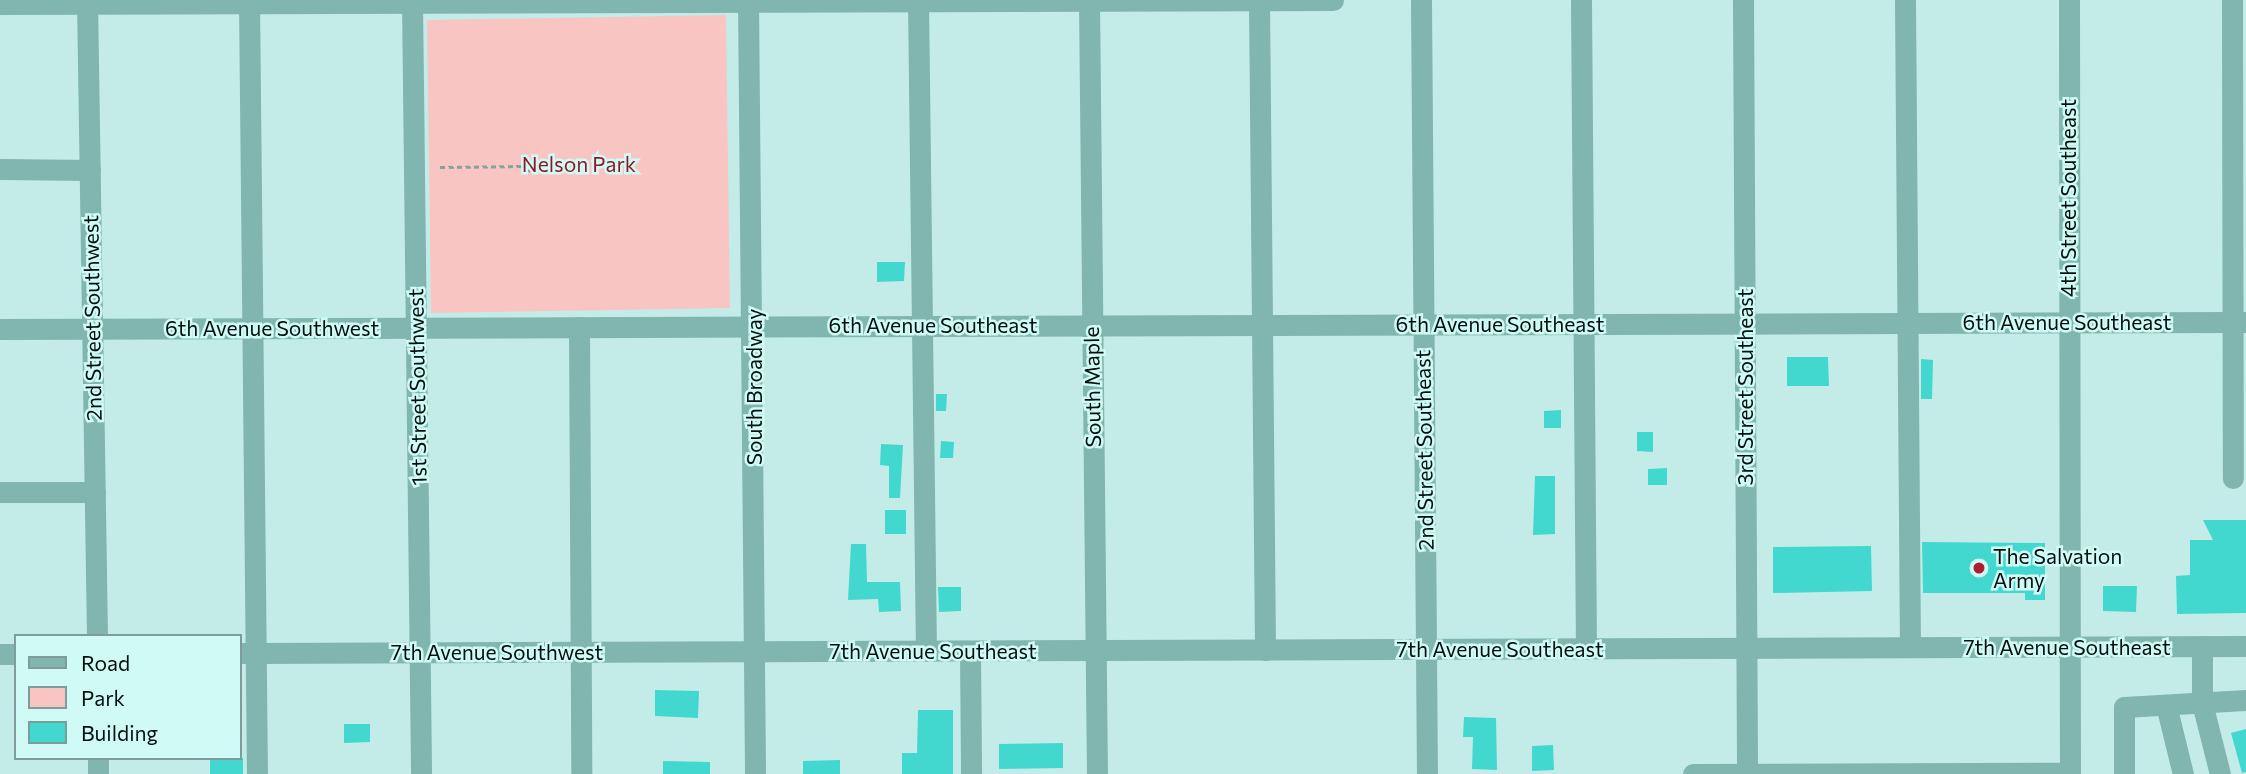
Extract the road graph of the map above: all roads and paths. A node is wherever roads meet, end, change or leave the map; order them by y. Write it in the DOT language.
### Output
graph roads {
  1 [pos="1259,0"];
  2 [pos="1333,0"];
  3 [pos="1421,0"];
  4 [pos="1581,0"];
  5 [pos="1744,0"];
  6 [pos="1905,0"];
  7 [pos="2069,0"];
  8 [pos="2232,0"];
  9 [pos="578,1"];
  10 [pos="748,1"];
  11 [pos="918,1"];
  12 [pos="1089,1"];
  13 [pos="87,2"];
  14 [pos="249,2"];
  15 [pos="412,2"];
  16 [pos="0,5"];
  17 [pos="440,167"];
  18 [pos="0,169"];
  19 [pos="90,170"];
  20 [pos="531,171"];
  21 [pos="2068,321"];
  22 [pos="1907,322"];
  23 [pos="2239,322"];
  24 [pos="1091,324"];
  25 [pos="1584,324"];
  26 [pos="1745,324"];
  27 [pos="922,325"];
  28 [pos="1261,325"];
  29 [pos="1422,325"];
  30 [pos="754,326"];
  31 [pos="579,327"];
  32 [pos="252,328"];
  33 [pos="416,328"];
  34 [pos="0,329"];
  35 [pos="92,329"];
  36 [pos="2233,478"];
  37 [pos="0,492"];
  38 [pos="95,492"];
  39 [pos="97,634"];
  40 [pos="2069,646"];
  41 [pos="2202,646"];
  42 [pos="2246,646"];
  43 [pos="1910,647"];
  44 [pos="1747,648"];
  45 [pos="1426,649"];
  46 [pos="1586,649"];
  47 [pos="1265,650"];
  48 [pos="754,651"];
  49 [pos="926,651"];
  50 [pos="970,651"];
  51 [pos="1096,651"];
  52 [pos="421,652"];
  53 [pos="580,652"];
  54 [pos="248,653"];
  55 [pos="2246,700"];
  56 [pos="2202,703"];
  57 [pos="2166,705"];
  58 [pos="257,774"];
  59 [pos="421,774"];
  60 [pos="581,774"];
  61 [pos="755,774"];
  62 [pos="971,774"];
  63 [pos="1097,774"];
  64 [pos="1427,774"];
  65 [pos="1693,774"];
  66 [pos="1747,774"];
  67 [pos="2070,774"];
  68 [pos="2124,774"];
  69 [pos="2183,774"];
  70 [pos="2220,774"];
  1 -- 2 [label="street"];
  1 -- 12 [label="street"];
  1 -- 28 [label="street"];
  3 -- 29 [label="street, 2nd Street Southeast"];
  4 -- 25 [label="street"];
  5 -- 26 [label="street, 3rd Street Southeast"];
  6 -- 22 [label="street"];
  7 -- 21 [label="street, 4th Street Southeast"];
  8 -- 23 [label="street"];
  9 -- 10 [label="street"];
  9 -- 15 [label="street"];
  10 -- 11 [label="street"];
  10 -- 30 [label="street, South Broadway"];
  11 -- 12 [label="street"];
  11 -- 27 [label="street"];
  12 -- 24 [label="street, South Maple"];
  13 -- 14 [label="street"];
  13 -- 16 [label="street"];
  13 -- 19 [label="street, 2nd Street Southwest"];
  14 -- 15 [label="street"];
  14 -- 32 [label="street"];
  15 -- 33 [label="street, 1st Street Southwest"];
  17 -- 20 [label="path"];
  18 -- 19 [label="street"];
  19 -- 35 [label="street, 2nd Street Southwest"];
  21 -- 22 [label="street, 6th Avenue Southeast"];
  21 -- 23 [label="street, 6th Avenue Southeast"];
  21 -- 40 [label="street, 4th Street Southeast"];
  22 -- 26 [label="street, 6th Avenue Southeast"];
  22 -- 43 [label="street"];
  23 -- 36 [label="street"];
  24 -- 27 [label="street, 6th Avenue Southeast"];
  24 -- 28 [label="street, 6th Avenue Southeast"];
  24 -- 51 [label="street, South Maple"];
  25 -- 26 [label="street, 6th Avenue Southeast"];
  25 -- 29 [label="street, 6th Avenue Southeast"];
  25 -- 46 [label="street"];
  26 -- 44 [label="street, 3rd Street Southeast"];
  27 -- 30 [label="street, 6th Avenue Southeast"];
  27 -- 49 [label="street"];
  28 -- 29 [label="street, 6th Avenue Southeast"];
  28 -- 47 [label="street"];
  29 -- 45 [label="street, 2nd Street Southeast"];
  30 -- 31 [label="street, 6th Avenue Southwest"];
  30 -- 48 [label="street, South Broadway"];
  31 -- 33 [label="street, 6th Avenue Southwest"];
  31 -- 53 [label="street"];
  32 -- 33 [label="street, 6th Avenue Southwest"];
  32 -- 35 [label="street, 6th Avenue Southwest"];
  32 -- 54 [label="street"];
  33 -- 52 [label="street, 1st Street Southwest"];
  34 -- 35 [label="street, 6th Avenue Southwest"];
  35 -- 38 [label="street, 2nd Street Southwest"];
  37 -- 38 [label="street"];
  38 -- 39 [label="street, 2nd Street Southwest"];
  40 -- 41 [label="street, 7th Avenue Southeast"];
  40 -- 43 [label="street, 7th Avenue Southeast"];
  40 -- 67 [label="street, 4th Street Southeast"];
  41 -- 42 [label="street, 7th Avenue Southeast"];
  41 -- 56 [label="street"];
  43 -- 44 [label="street, 7th Avenue Southeast"];
  44 -- 46 [label="street, 7th Avenue Southeast"];
  44 -- 66 [label="street, 3rd Street Southeast"];
  45 -- 46 [label="street, 7th Avenue Southeast"];
  45 -- 47 [label="street, 7th Avenue Southeast"];
  45 -- 64 [label="street, 2nd Street Southeast"];
  47 -- 51 [label="street, 7th Avenue Southeast"];
  48 -- 49 [label="street, 7th Avenue Southeast"];
  48 -- 53 [label="street, 7th Avenue Southwest"];
  48 -- 61 [label="street, South Broadway"];
  49 -- 50 [label="street, 7th Avenue Southeast"];
  50 -- 51 [label="street, 7th Avenue Southeast"];
  50 -- 62 [label="street"];
  51 -- 63 [label="street, South Maple"];
  52 -- 53 [label="street, 7th Avenue Southwest"];
  52 -- 54 [label="street, 7th Avenue Southwest"];
  52 -- 59 [label="street, 1st Street Southwest"];
  53 -- 60 [label="street"];
  54 -- 58 [label="street"];
  55 -- 56 [label="street"];
  56 -- 57 [label="street"];
  56 -- 70 [label="street"];
  57 -- 68 [label="street"];
  57 -- 69 [label="street"];
  65 -- 66 [label="street"];
  66 -- 67 [label="street"];
}
